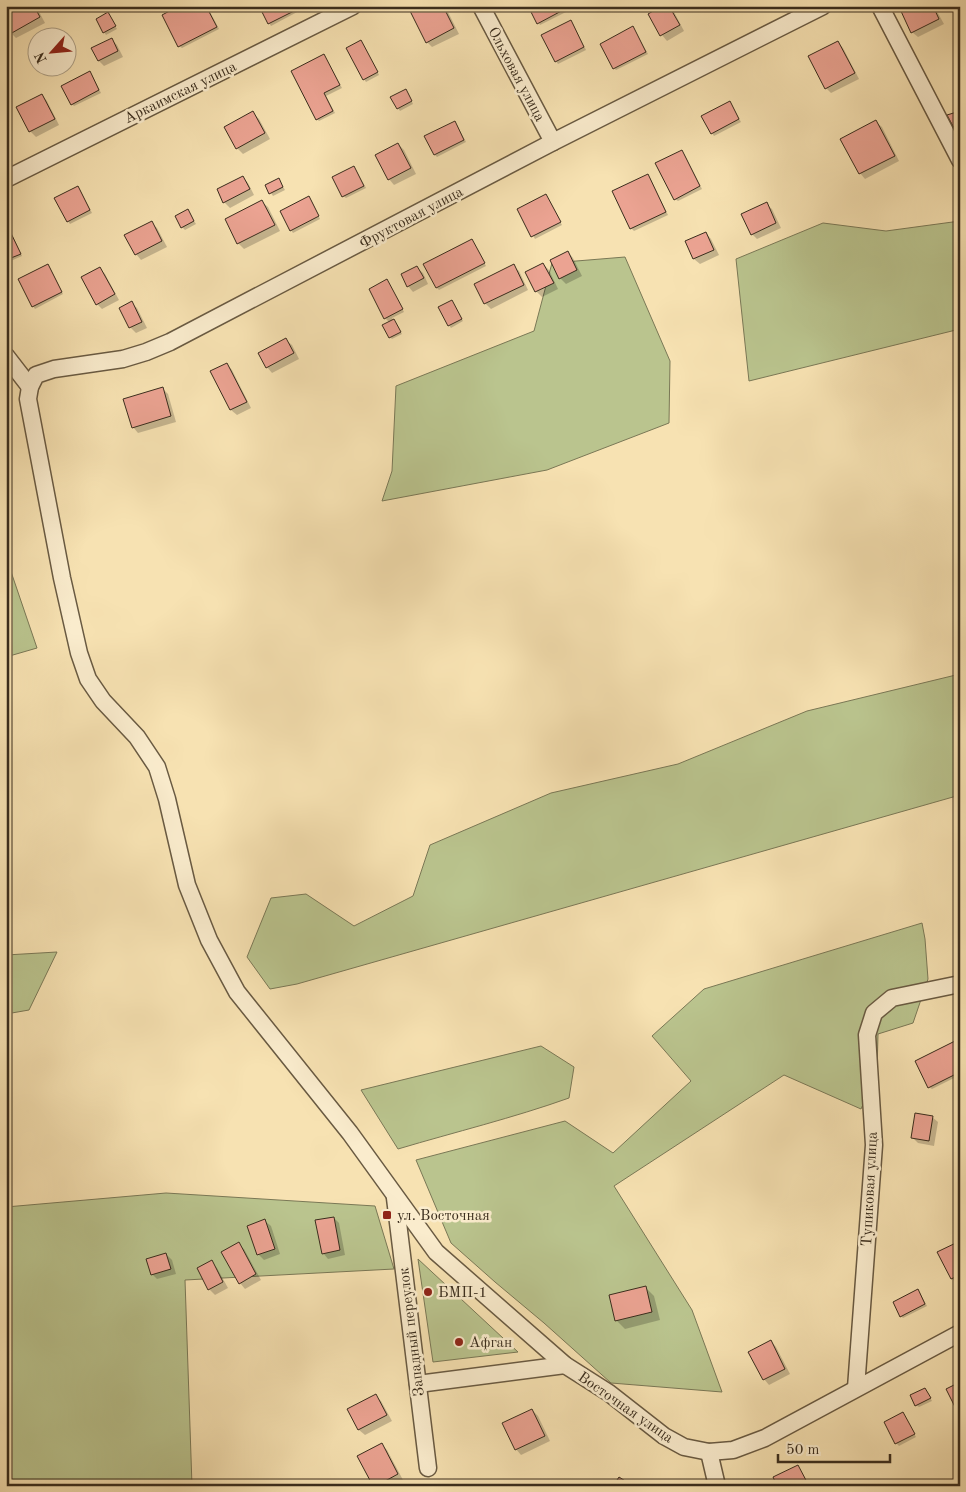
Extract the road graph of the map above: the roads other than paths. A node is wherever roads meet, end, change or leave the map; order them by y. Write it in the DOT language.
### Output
graph roads {
  1 [pos="353,6"];
  2 [pos="481,6"];
  3 [pos="823,6"];
  4 [pos="880,6"];
  5 [pos="553,142"];
  6 [pos="960,160"];
  7 [pos="6,179"];
  8 [pos="6,356"];
  9 [pos="30,387"];
  10 [pos="960,984"];
  11 [pos="395,1195"];
  12 [pos="960,1334"];
  13 [pos="565,1365"];
  14 [pos="418,1384"];
  15 [pos="856,1388"];
  16 [pos="709,1452"];
  17 [pos="428,1468"];
  18 [pos="717,1486"];
  1 -- 7 [label="street, Аркаимская улица"];
  2 -- 5 [label="street, Ольховая улица"];
  3 -- 5 [label="street, Фруктовая улица"];
  4 -- 6 [label="street"];
  5 -- 9 [label="street, Фруктовая улица"];
  8 -- 9 [label="street"];
  9 -- 11 [label="street, Восточная улица"];
  10 -- 15 [label="street, Тупиковая улица"];
  11 -- 13 [label="street, Восточная улица"];
  11 -- 14 [label="street, Западный переулок"];
  12 -- 15 [label="street, Восточная улица"];
  13 -- 14 [label="street"];
  13 -- 16 [label="street, Восточная улица"];
  14 -- 17 [label="street, Западный переулок"];
  15 -- 16 [label="street, Восточная улица"];
  16 -- 18 [label="street"];
}
